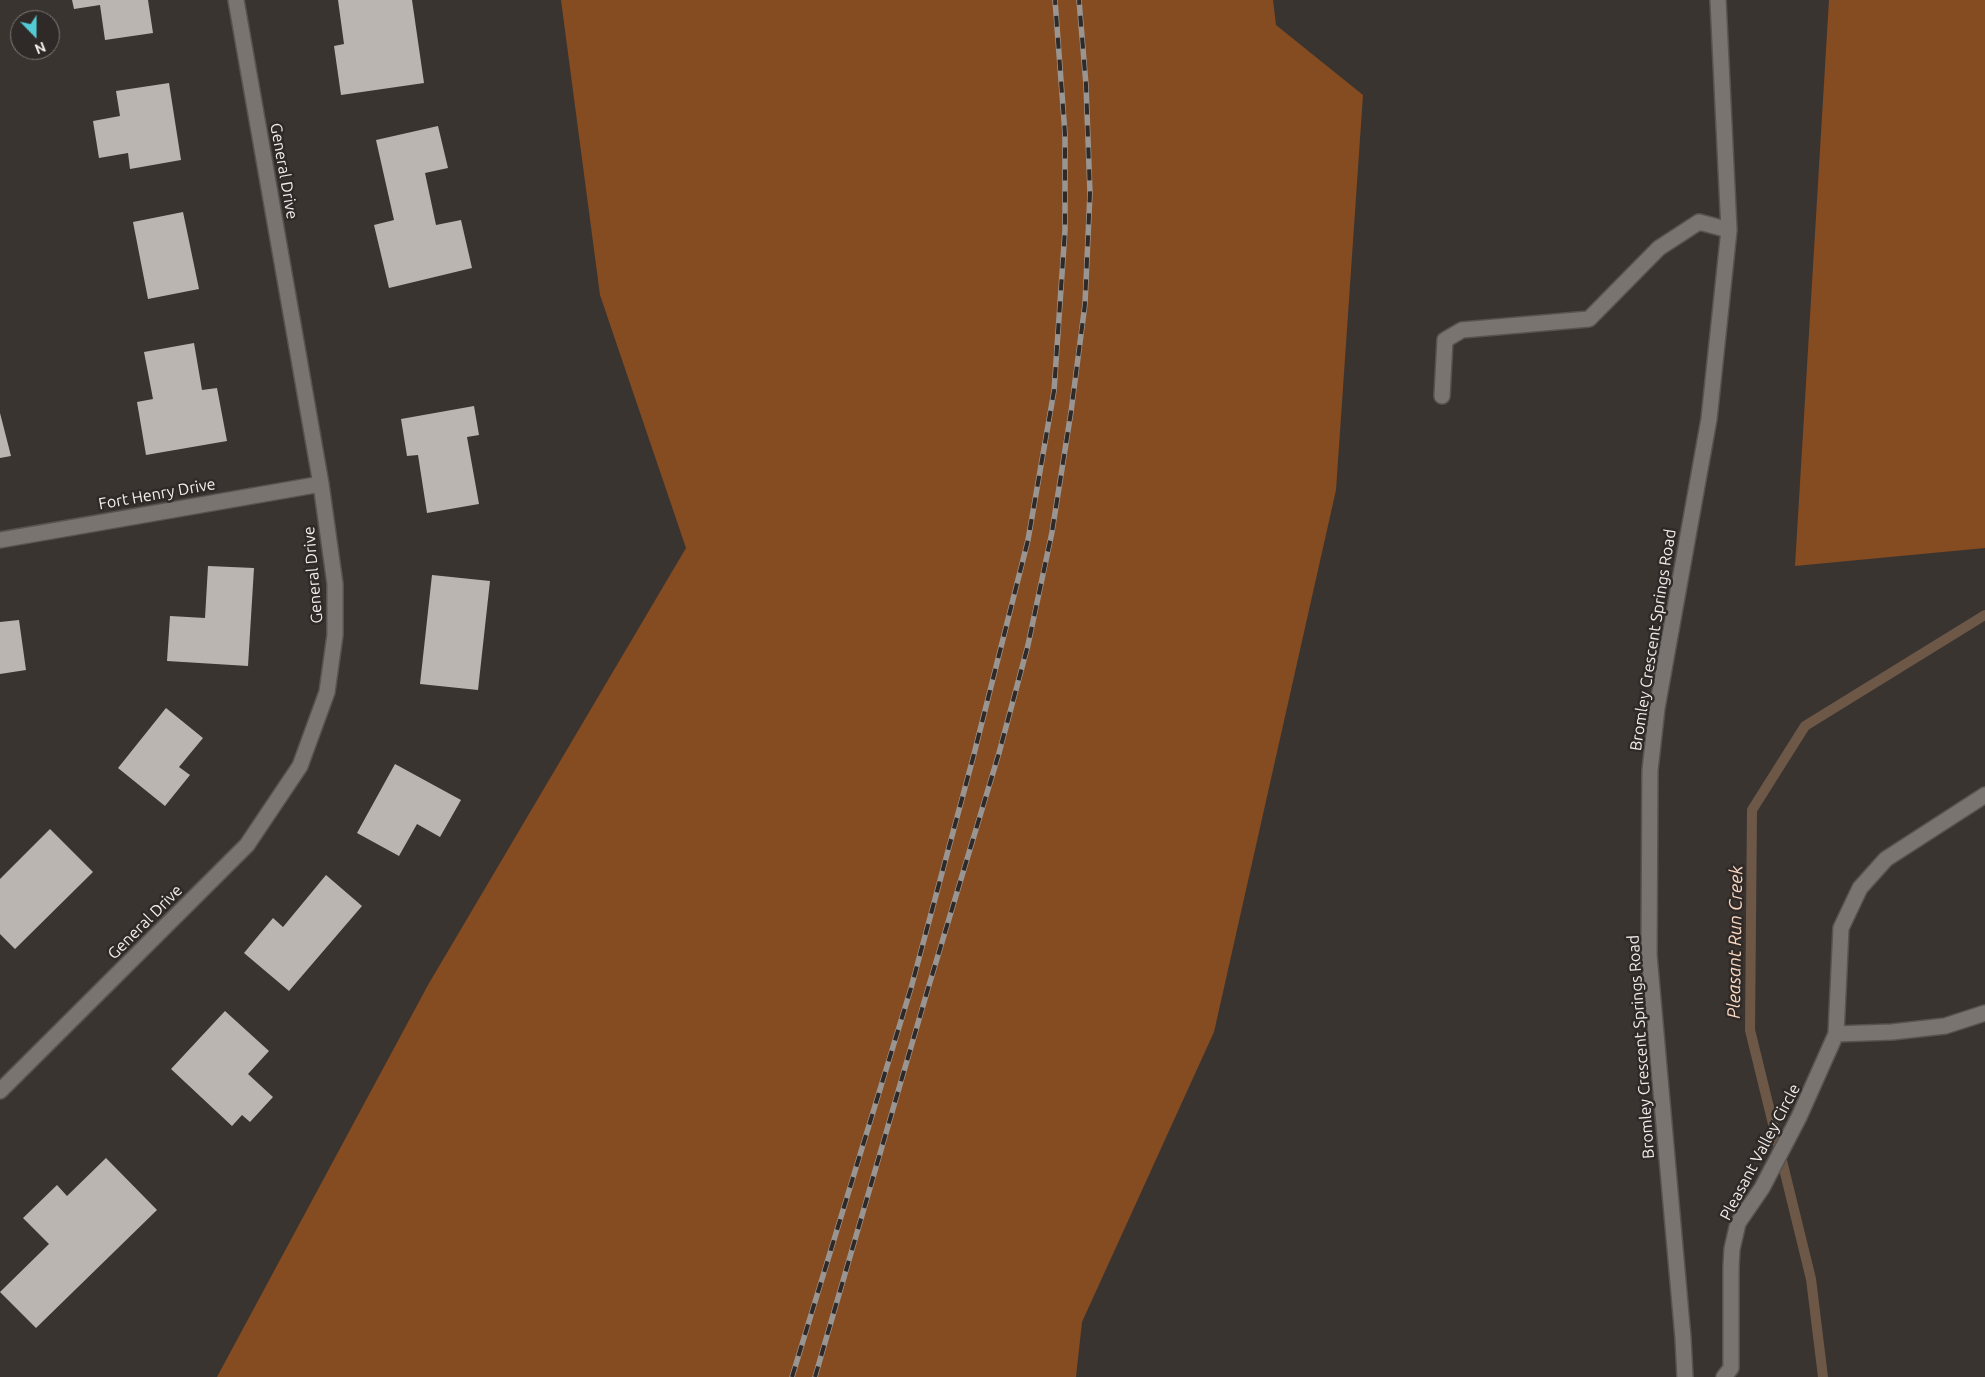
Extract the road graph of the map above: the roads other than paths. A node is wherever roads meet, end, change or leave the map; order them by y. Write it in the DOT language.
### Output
graph roads {
  1 [pos="236,0"];
  2 [pos="1718,0"];
  3 [pos="1729,230"];
  4 [pos="1442,396"];
  5 [pos="321,484"];
  6 [pos="0,540"];
  7 [pos="1985,795"];
  8 [pos="1985,1013"];
  9 [pos="1836,1034"];
  10 [pos="0,1091"];
  11 [pos="1685,1377"];
  12 [pos="1724,1377"];
  1 -- 5 [label="street, General Drive"];
  2 -- 3 [label="street, Bromley Crescent Springs Road"];
  3 -- 4 [label="street"];
  3 -- 11 [label="street, Bromley Crescent Springs Road"];
  5 -- 6 [label="street, Fort Henry Drive"];
  5 -- 10 [label="street, General Drive"];
  7 -- 9 [label="street, Pleasant Valley Circle"];
  8 -- 9 [label="street"];
  9 -- 12 [label="street, Pleasant Valley Circle"];
}
